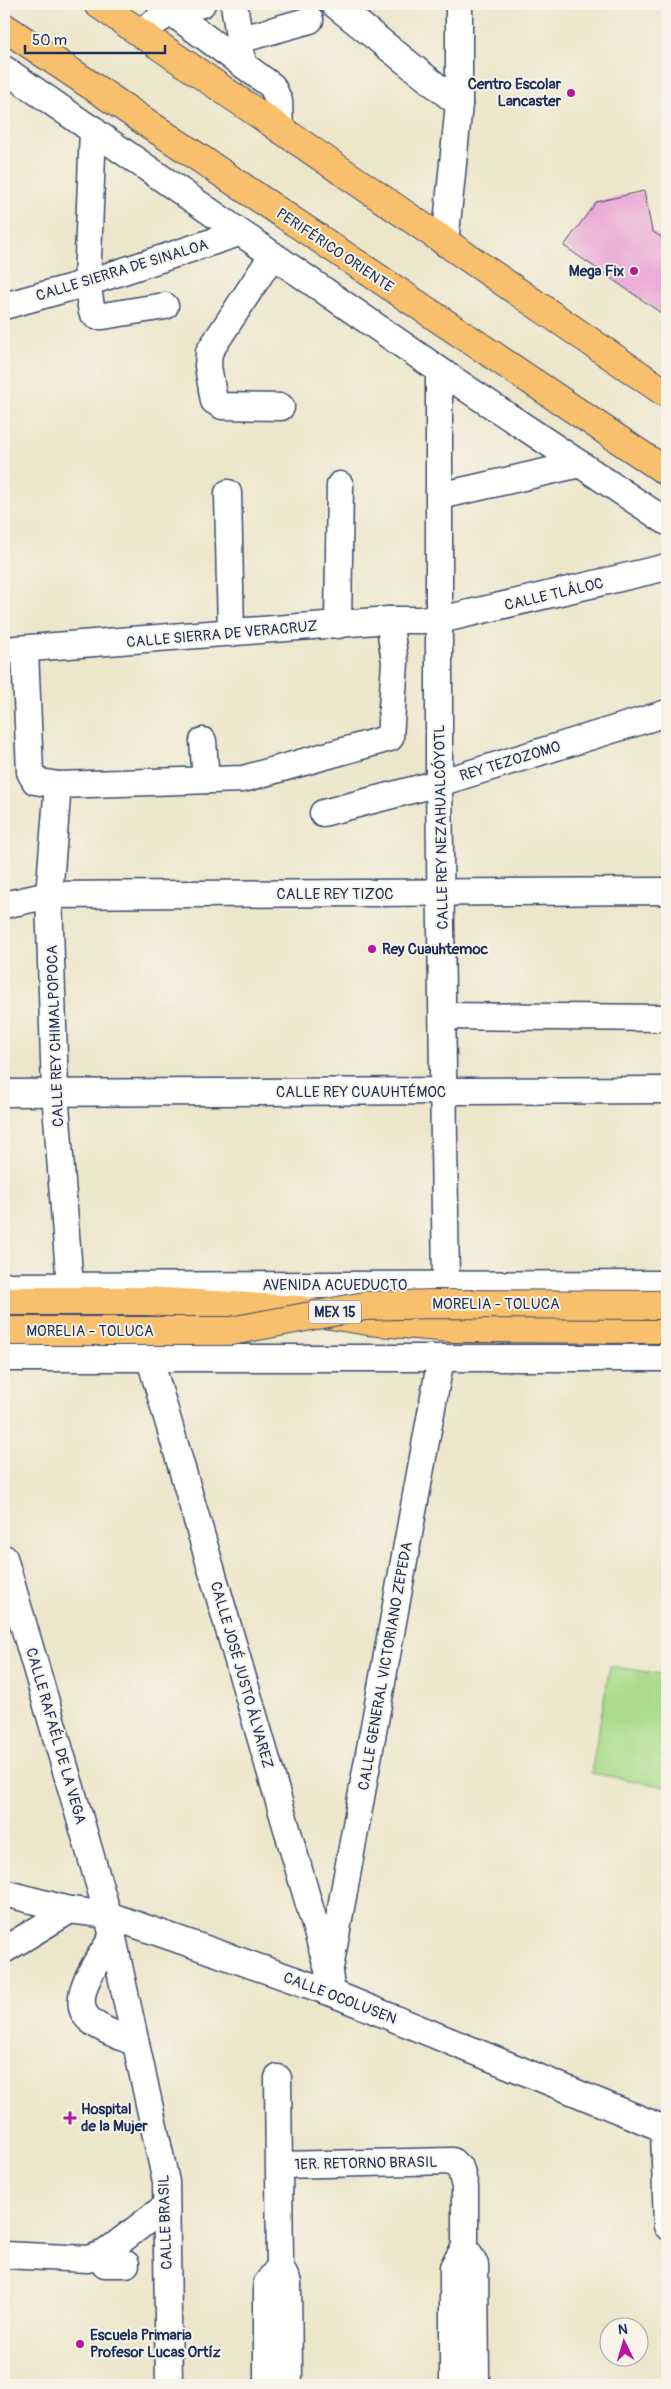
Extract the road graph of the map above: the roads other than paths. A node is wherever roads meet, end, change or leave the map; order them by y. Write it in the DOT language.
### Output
graph roads {
  1 [pos="98,4"];
  2 [pos="202,4"];
  3 [pos="234,4"];
  4 [pos="334,4"];
  5 [pos="460,4"];
  6 [pos="166,8"];
  7 [pos="310,20"];
  8 [pos="4,26"];
  9 [pos="139,32"];
  10 [pos="242,52"];
  11 [pos="4,69"];
  12 [pos="459,104"];
  13 [pos="93,129"];
  14 [pos="280,129"];
  15 [pos="239,233"];
  16 [pos="445,243"];
  17 [pos="272,256"];
  18 [pos="86,283"];
  19 [pos="4,306"];
  20 [pos="165,306"];
  21 [pos="440,370"];
  22 [pos="667,394"];
  23 [pos="281,407"];
  24 [pos="580,464"];
  25 [pos="667,472"];
  26 [pos="340,485"];
  27 [pos="228,493"];
  28 [pos="440,496"];
  29 [pos="667,522"];
  30 [pos="667,567"];
  31 [pos="389,620"];
  32 [pos="440,620"];
  33 [pos="338,625"];
  34 [pos="231,633"];
  35 [pos="14,650"];
  36 [pos="667,713"];
  37 [pos="202,741"];
  38 [pos="206,780"];
  39 [pos="439,783"];
  40 [pos="58,785"];
  41 [pos="322,813"];
  42 [pos="667,891"];
  43 [pos="442,894"];
  44 [pos="50,895"];
  45 [pos="4,905"];
  46 [pos="443,1016"];
  47 [pos="667,1018"];
  48 [pos="667,1090"];
  49 [pos="55,1092"];
  50 [pos="443,1092"];
  51 [pos="4,1093"];
  52 [pos="446,1284"];
  53 [pos="667,1284"];
  54 [pos="4,1286"];
  55 [pos="70,1286"];
  56 [pos="4,1301"];
  57 [pos="667,1305"];
  58 [pos="667,1329"];
  59 [pos="4,1330"];
  60 [pos="4,1358"];
  61 [pos="442,1358"];
  62 [pos="667,1358"];
  63 [pos="150,1359"];
  64 [pos="4,1558"];
  65 [pos="4,1894"];
  66 [pos="70,1910"];
  67 [pos="110,1925"];
  68 [pos="4,1950"];
  69 [pos="330,1983"];
  70 [pos="136,2043"];
  71 [pos="278,2078"];
  72 [pos="665,2129"];
  73 [pos="280,2165"];
  74 [pos="166,2206"];
  75 [pos="667,2226"];
  76 [pos="465,2247"];
  77 [pos="4,2255"];
  78 [pos="280,2266"];
  79 [pos="169,2385"];
  80 [pos="273,2385"];
  81 [pos="284,2385"];
  82 [pos="456,2385"];
  83 [pos="474,2385"];
  1 -- 9 [label="main road"];
  2 -- 6 [label="street"];
  3 -- 10 [label="street"];
  4 -- 12 [label="street"];
  5 -- 12 [label="street"];
  6 -- 9 [label="street"];
  6 -- 10 [label="street"];
  7 -- 10 [label="street"];
  8 -- 25 [label="main road, PERIFÉRICO ORIENTE"];
  9 -- 14 [label="main road"];
  10 -- 14 [label="street"];
  11 -- 13 [label="street"];
  12 -- 16 [label="street"];
  13 -- 15 [label="street"];
  13 -- 18 [label="street"];
  14 -- 16 [label="main road"];
  15 -- 17 [label="street"];
  15 -- 18 [label="street, CALLE SIERRA DE SINALOA"];
  16 -- 22 [label="main road"];
  17 -- 21 [label="street"];
  17 -- 23 [label="street"];
  18 -- 19 [label="street, CALLE SIERRA DE SINALOA"];
  18 -- 20 [label="street"];
  21 -- 24 [label="street"];
  21 -- 28 [label="street, CALLE REY NEZAHUALCÓYOTL"];
  24 -- 28 [label="street"];
  24 -- 29 [label="street"];
  26 -- 33 [label="street"];
  27 -- 34 [label="street"];
  28 -- 32 [label="street, CALLE REY NEZAHUALCÓYOTL"];
  30 -- 32 [label="street, CALLE TLÁLOC"];
  31 -- 32 [label="street, CALLE SIERRA DE VERACRUZ"];
  31 -- 33 [label="street, CALLE SIERRA DE VERACRUZ"];
  31 -- 38 [label="street"];
  32 -- 39 [label="street, CALLE REY NEZAHUALCÓYOTL"];
  33 -- 34 [label="street, CALLE SIERRA DE VERACRUZ"];
  34 -- 35 [label="street, CALLE SIERRA DE VERACRUZ"];
  35 -- 40 [label="street"];
  36 -- 39 [label="street, REY TEZOZOMO"];
  37 -- 38 [label="street"];
  38 -- 40 [label="street"];
  39 -- 41 [label="street, REY TEZOZOMO"];
  39 -- 43 [label="street, CALLE REY NEZAHUALCÓYOTL"];
  40 -- 44 [label="street, CALLE REY CHIMALPOPOCA"];
  42 -- 43 [label="street, CALLE REY TIZOC"];
  43 -- 44 [label="street, CALLE REY TIZOC"];
  43 -- 46 [label="street, CALLE REY NEZAHUALCÓYOTL"];
  44 -- 45 [label="street, CALLE REY TIZOC"];
  44 -- 49 [label="street, CALLE REY CHIMALPOPOCA"];
  46 -- 47 [label="street"];
  46 -- 50 [label="street, CALLE REY NEZAHUALCÓYOTL"];
  48 -- 50 [label="street, CALLE REY CUAUHTÉMOC"];
  49 -- 50 [label="street, CALLE REY CUAUHTÉMOC"];
  49 -- 51 [label="street, CALLE REY CUAUHTÉMOC"];
  49 -- 55 [label="street, CALLE REY CHIMALPOPOCA"];
  50 -- 52 [label="street, CALLE REY NEZAHUALCÓYOTL"];
  52 -- 53 [label="street, AVENIDA ACUEDUCTO"];
  52 -- 55 [label="street, AVENIDA ACUEDUCTO"];
  54 -- 55 [label="street, AVENIDA ACUEDUCTO"];
  56 -- 58 [label="main road, MORELIA - TOLUCA / MEX 15, bridge"];
  57 -- 59 [label="main road, MORELIA - TOLUCA / MEX 15, bridge"];
  60 -- 63 [label="street"];
  61 -- 62 [label="street"];
  61 -- 63 [label="street"];
  61 -- 69 [label="street, CALLE GENERAL VICTORIANO ZEPEDA"];
  63 -- 69 [label="street, CALLE JOSÉ JUSTO ÁLVAREZ"];
  64 -- 67 [label="street, CALLE RAFAÉL DE LA VEGA"];
  65 -- 66 [label="street, CALLE OCOLUSEN"];
  66 -- 67 [label="street, CALLE OCOLUSEN"];
  66 -- 68 [label="street"];
  67 -- 69 [label="street, CALLE OCOLUSEN"];
  67 -- 70 [label="street, CALLE BRASIL"];
  67 -- 70 [label="street"];
  69 -- 72 [label="street, CALLE OCOLUSEN"];
  70 -- 74 [label="street, CALLE BRASIL"];
  71 -- 73 [label="street, 1ER. RETORNO BRASIL"];
  72 -- 75 [label="street"];
  73 -- 76 [label="street, 1ER. RETORNO BRASIL"];
  73 -- 78 [label="street, 1ER. RETORNO BRASIL"];
  74 -- 77 [label="street"];
  74 -- 79 [label="street, CALLE BRASIL"];
  76 -- 82 [label="street, 1ER. RETORNO BRASIL"];
  76 -- 83 [label="street, 1ER. RETORNO BRASIL"];
  78 -- 80 [label="street"];
  78 -- 81 [label="street, 1ER. RETORNO BRASIL"];
}
